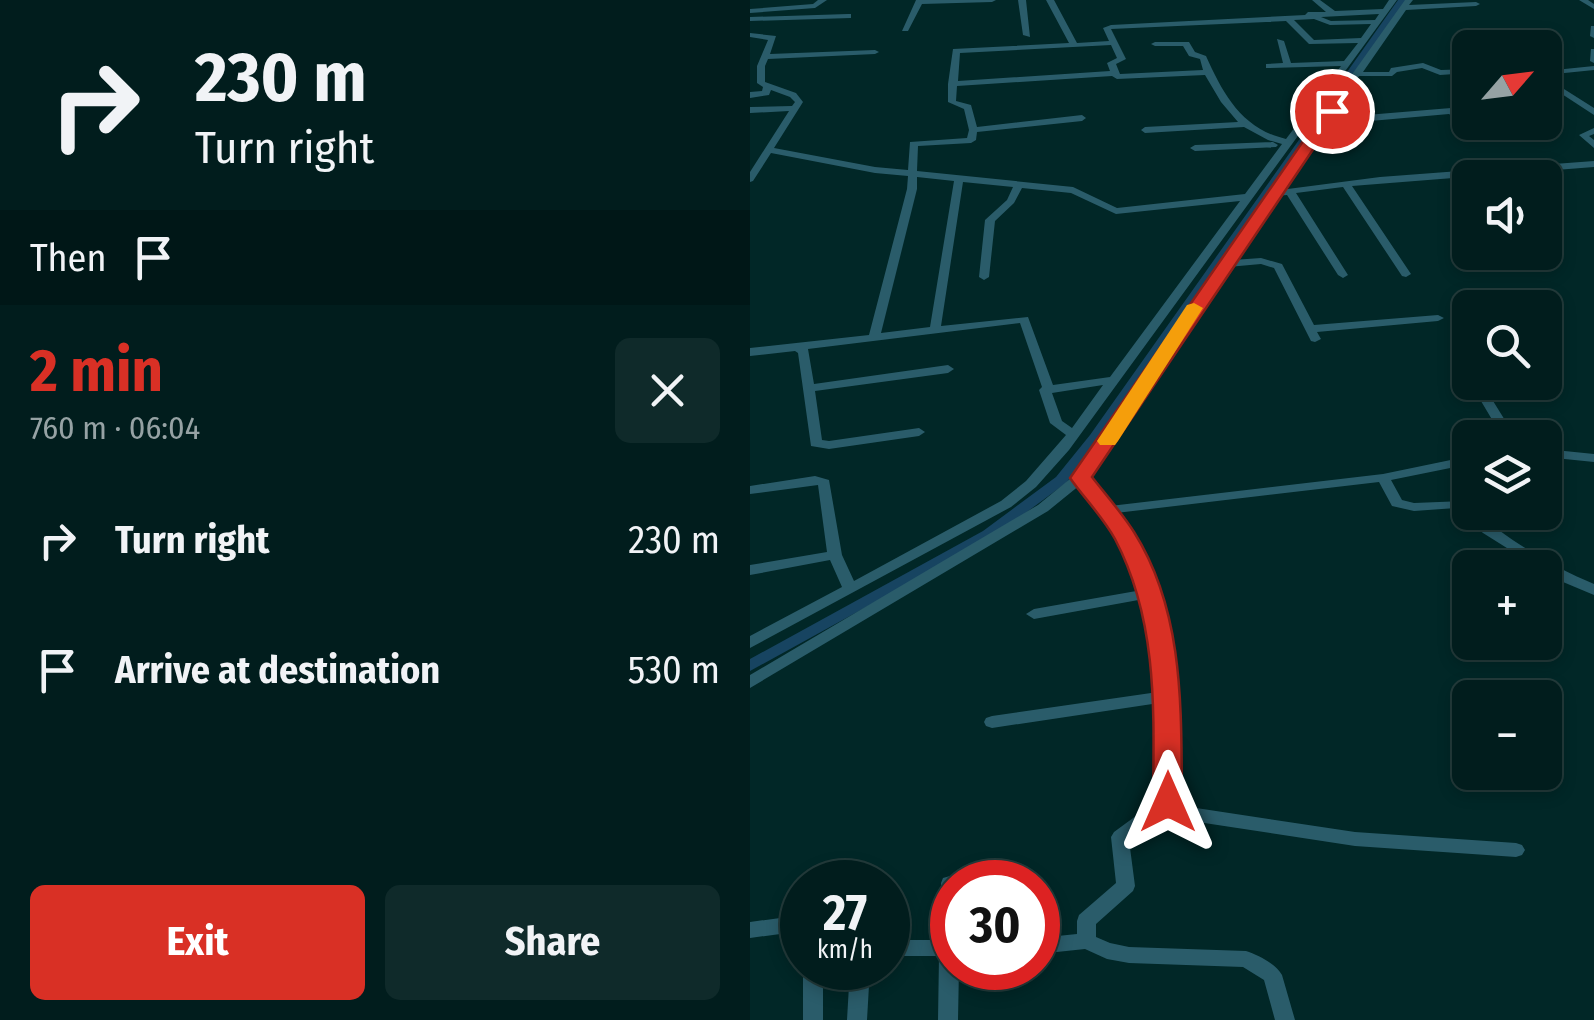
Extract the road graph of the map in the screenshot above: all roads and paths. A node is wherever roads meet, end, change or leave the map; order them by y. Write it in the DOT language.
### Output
graph roads {
  1 [pos="823,0"];
  2 [pos="992,0"];
  3 [pos="1022,0"];
  4 [pos="1050,0"];
  5 [pos="1316,0"];
  6 [pos="1583,0"];
  7 [pos="1476,4"];
  8 [pos="1397,5"];
  9 [pos="1594,7"];
  10 [pos="1297,8"];
  11 [pos="750,11"];
  12 [pos="1332,13"];
  13 [pos="848,16"];
  14 [pos="1312,16"];
  15 [pos="1288,18"];
  16 [pos="750,21"];
  17 [pos="793,22"];
  18 [pos="1375,22"];
  19 [pos="905,29"];
  20 [pos="750,35"];
  21 [pos="1027,35"];
  22 [pos="1362,40"];
  23 [pos="1113,42"];
  24 [pos="1280,42"];
  25 [pos="1155,44"];
  26 [pos="1074,45"];
  27 [pos="1594,51"];
  28 [pos="875,52"];
  29 [pos="765,56"];
  30 [pos="1344,63"];
  31 [pos="1288,64"];
  32 [pos="1594,65"];
  33 [pos="1269,66"];
  34 [pos="1207,72"];
  35 [pos="1452,72"];
  36 [pos="1562,72"];
  37 [pos="1114,73"];
  38 [pos="1358,74"];
  39 [pos="952,84"];
  40 [pos="767,87"];
  41 [pos="1562,88"];
  42 [pos="750,95"];
  43 [pos="796,108"];
  44 [pos="750,110"];
  45 [pos="1332,111"];
  46 [pos="1452,112"];
  47 [pos="1594,112"];
  48 [pos="1082,118"];
  49 [pos="1247,124"];
  50 [pos="973,130"];
  51 [pos="1145,130"];
  52 [pos="1594,131"];
  53 [pos="1285,144"];
  54 [pos="1594,145"];
  55 [pos="1195,148"];
  56 [pos="768,150"];
  57 [pos="1592,167"];
  58 [pos="911,174"];
  59 [pos="959,177"];
  60 [pos="750,179"];
  61 [pos="1019,184"];
  62 [pos="1346,184"];
  63 [pos="1289,190"];
  64 [pos="1272,194"];
  65 [pos="1246,197"];
  66 [pos="1225,264"];
  67 [pos="1406,274"];
  68 [pos="1343,275"];
  69 [pos="984,277"];
  70 [pos="1438,318"];
  71 [pos="935,330"];
  72 [pos="874,337"];
  73 [pos="797,347"];
  74 [pos="750,352"];
  75 [pos="948,370"];
  76 [pos="1112,380"];
  77 [pos="809,388"];
  78 [pos="1048,388"];
  79 [pos="918,432"];
  80 [pos="1073,434"];
  81 [pos="1065,448"];
  82 [pos="1562,455"];
  83 [pos="1594,458"];
  84 [pos="1452,464"];
  85 [pos="1081,473"];
  86 [pos="1383,478"];
  87 [pos="750,490"];
  88 [pos="1109,510"];
  89 [pos="835,555"];
  90 [pos="750,570"];
  91 [pos="850,589"];
  92 [pos="1594,590"];
  93 [pos="1150,593"];
  94 [pos="1034,614"];
  95 [pos="750,642"];
  96 [pos="750,682"];
  97 [pos="1167,696"];
  98 [pos="992,722"];
  99 [pos="1168,802"];
  100 [pos="1516,850"];
  101 [pos="780,926"];
  102 [pos="750,930"];
  103 [pos="1087,941"];
  104 [pos="1060,944"];
  105 [pos="813,990"];
  106 [pos="859,990"];
  107 [pos="949,990"];
  108 [pos="813,1020"];
  109 [pos="858,1020"];
  110 [pos="948,1020"];
  111 [pos="1285,1020"];
  1 -- 11 [label="street"];
  2 -- 19 [label="street"];
  3 -- 21 [label="street"];
  4 -- 26 [label="street"];
  5 -- 12 [label="street"];
  6 -- 9 [label="street"];
  7 -- 8 [label="street"];
  8 -- 12 [label="street"];
  8 -- 18 [label="street"];
  8 -- 38 [label="street"];
  10 -- 14 [label="street"];
  12 -- 14 [label="street"];
  13 -- 16 [label="street"];
  14 -- 15 [label="street"];
  14 -- 18 [label="street"];
  15 -- 22 [label="street"];
  15 -- 23 [label="street"];
  16 -- 17 [label="street"];
  18 -- 22 [label="street"];
  20 -- 29 [label="street"];
  22 -- 30 [label="street"];
  23 -- 26 [label="street"];
  23 -- 37 [label="street"];
  24 -- 31 [label="street"];
  25 -- 34 [label="street"];
  26 -- 39 [label="street"];
  27 -- 32 [label="street"];
  28 -- 29 [label="street"];
  29 -- 40 [label="street"];
  30 -- 31 [label="street"];
  30 -- 53 [label="street"];
  31 -- 33 [label="street"];
  32 -- 36 [label="street"];
  34 -- 37 [label="street"];
  34 -- 49 [label="street"];
  35 -- 38 [label="street"];
  37 -- 39 [label="street"];
  38 -- 45 [label="street"];
  39 -- 50 [label="street"];
  40 -- 42 [label="street"];
  40 -- 43 [label="street"];
  41 -- 47 [label="street"];
  43 -- 44 [label="street"];
  43 -- 56 [label="street"];
  45 -- 46 [label="street"];
  45 -- 64 [label="street"];
  48 -- 50 [label="street"];
  49 -- 51 [label="street"];
  49 -- 53 [label="street"];
  50 -- 58 [label="street"];
  52 -- 54 [label="street"];
  53 -- 55 [label="street"];
  53 -- 65 [label="street"];
  56 -- 58 [label="street"];
  56 -- 60 [label="street"];
  57 -- 62 [label="street"];
  58 -- 59 [label="street"];
  58 -- 72 [label="street"];
  59 -- 61 [label="street"];
  59 -- 71 [label="street"];
  61 -- 65 [label="street"];
  61 -- 69 [label="street"];
  62 -- 63 [label="street"];
  62 -- 67 [label="street"];
  63 -- 64 [label="street"];
  63 -- 68 [label="street"];
  64 -- 65 [label="street"];
  64 -- 66 [label="street"];
  65 -- 76 [label="street"];
  66 -- 70 [label="street"];
  66 -- 85 [label="street"];
  71 -- 72 [label="street"];
  71 -- 78 [label="street"];
  72 -- 73 [label="street"];
  73 -- 74 [label="street"];
  73 -- 77 [label="street"];
  75 -- 77 [label="street"];
  76 -- 78 [label="street"];
  76 -- 80 [label="street"];
  77 -- 79 [label="street"];
  78 -- 80 [label="street"];
  80 -- 81 [label="street"];
  81 -- 85 [label="street"];
  81 -- 91 [label="street"];
  82 -- 83 [label="street"];
  84 -- 86 [label="street"];
  85 -- 88 [label="street"];
  85 -- 96 [label="street"];
  86 -- 88 [label="street"];
  86 -- 92 [label="street"];
  87 -- 89 [label="street"];
  88 -- 93 [label="street"];
  89 -- 90 [label="street"];
  89 -- 91 [label="street"];
  91 -- 95 [label="street"];
  93 -- 94 [label="street"];
  93 -- 97 [label="street"];
  97 -- 98 [label="street"];
  97 -- 99 [label="street"];
  99 -- 100 [label="street"];
  99 -- 103 [label="street"];
  101 -- 102 [label="street"];
  103 -- 104 [label="street"];
  103 -- 111 [label="street"];
  105 -- 108 [label="street"];
  106 -- 109 [label="street"];
  107 -- 110 [label="street"];
}
